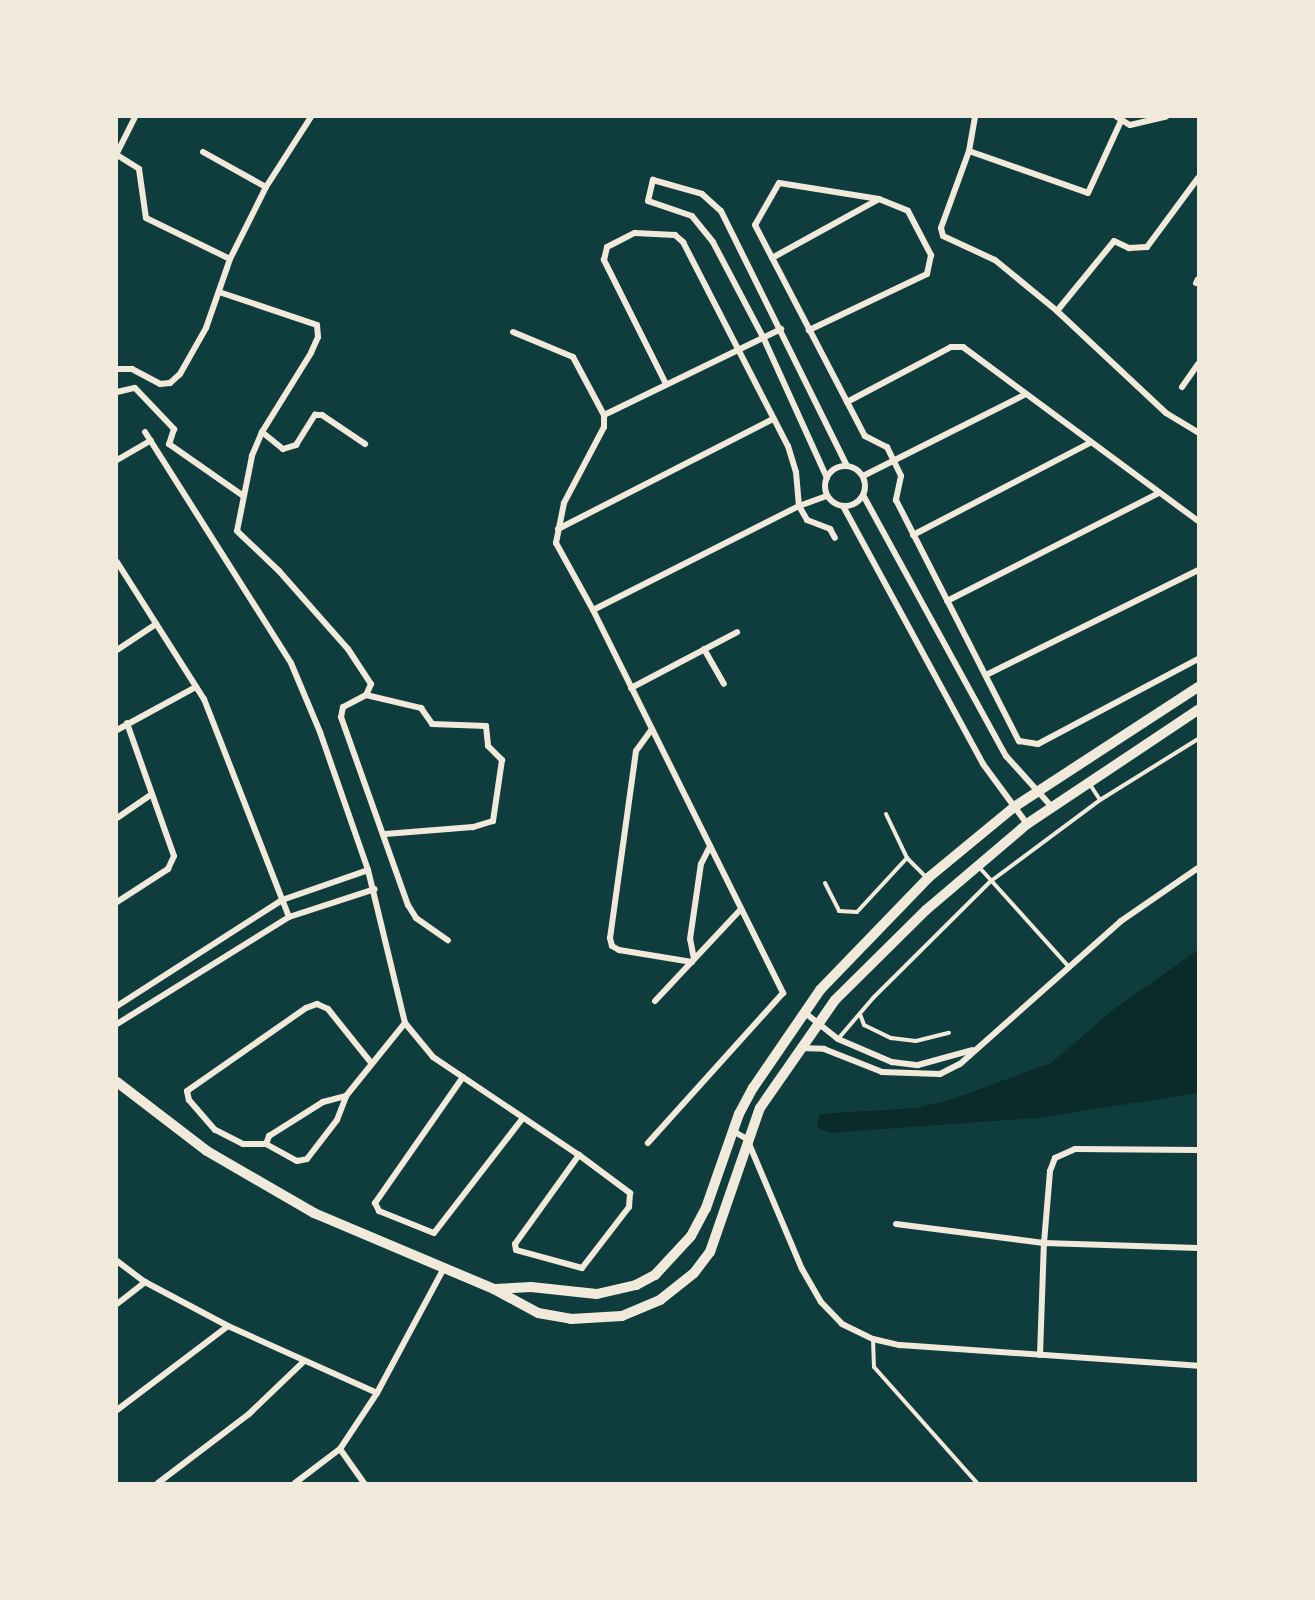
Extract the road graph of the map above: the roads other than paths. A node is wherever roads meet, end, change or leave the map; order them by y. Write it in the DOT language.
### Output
graph roads {
  1 [pos="135,117"];
  2 [pos="311,117"];
  3 [pos="975,117"];
  4 [pos="1166,117"];
  5 [pos="1119,120"];
  6 [pos="969,151"];
  7 [pos="202,152"];
  8 [pos="117,154"];
  9 [pos="1198,178"];
  10 [pos="266,187"];
  11 [pos="879,199"];
  12 [pos="772,258"];
  13 [pos="230,259"];
  14 [pos="219,292"];
  15 [pos="1057,311"];
  16 [pos="781,328"];
  17 [pos="809,330"];
  18 [pos="513,332"];
  19 [pos="763,337"];
  20 [pos="737,349"];
  21 [pos="1198,364"];
  22 [pos="117,369"];
  23 [pos="666,384"];
  24 [pos="1182,387"];
  25 [pos="117,392"];
  26 [pos="1024,395"];
  27 [pos="847,402"];
  28 [pos="604,416"];
  29 [pos="773,419"];
  30 [pos="145,432"];
  31 [pos="262,432"];
  32 [pos="1198,432"];
  33 [pos="151,440"];
  34 [pos="1090,443"];
  35 [pos="364,444"];
  36 [pos="117,460"];
  37 [pos="893,461"];
  38 [pos="848,466"];
  39 [pos="863,476"];
  40 [pos="827,478"];
  41 [pos="1159,493"];
  42 [pos="242,495"];
  43 [pos="863,495"];
  44 [pos="827,496"];
  45 [pos="799,506"];
  46 [pos="843,506"];
  47 [pos="1198,521"];
  48 [pos="558,529"];
  49 [pos="913,535"];
  50 [pos="835,538"];
  51 [pos="118,566"];
  52 [pos="1198,570"];
  53 [pos="947,601"];
  54 [pos="594,610"];
  55 [pos="156,624"];
  56 [pos="737,632"];
  57 [pos="704,649"];
  58 [pos="117,650"];
  59 [pos="1198,659"];
  60 [pos="986,675"];
  61 [pos="724,684"];
  62 [pos="196,687"];
  63 [pos="1198,687"];
  64 [pos="631,688"];
  65 [pos="366,695"];
  66 [pos="1197,712"];
  67 [pos="127,723"];
  68 [pos="652,729"];
  69 [pos="117,730"];
  70 [pos="1198,739"];
  71 [pos="1088,782"];
  72 [pos="1036,790"];
  73 [pos="152,794"];
  74 [pos="1100,800"];
  75 [pos="1051,806"];
  76 [pos="1014,807"];
  77 [pos="886,814"];
  78 [pos="117,818"];
  79 [pos="1027,824"];
  80 [pos="385,834"];
  81 [pos="710,846"];
  82 [pos="907,858"];
  83 [pos="978,866"];
  84 [pos="1198,868"];
  85 [pos="369,870"];
  86 [pos="928,878"];
  87 [pos="991,881"];
  88 [pos="825,883"];
  89 [pos="375,890"];
  90 [pos="282,900"];
  91 [pos="117,902"];
  92 [pos="741,909"];
  93 [pos="289,917"];
  94 [pos="448,939"];
  95 [pos="693,960"];
  96 [pos="1069,967"];
  97 [pos="126,1000"];
  98 [pos="655,1001"];
  99 [pos="117,1006"];
  100 [pos="804,1012"];
  101 [pos="134,1013"];
  102 [pos="860,1014"];
  103 [pos="405,1023"];
  104 [pos="816,1023"];
  105 [pos="117,1024"];
  106 [pos="949,1033"];
  107 [pos="838,1039"];
  108 [pos="799,1048"];
  109 [pos="975,1049"];
  110 [pos="372,1064"];
  111 [pos="463,1077"];
  112 [pos="117,1082"];
  113 [pos="346,1096"];
  114 [pos="523,1118"];
  115 [pos="733,1131"];
  116 [pos="747,1139"];
  117 [pos="648,1143"];
  118 [pos="266,1144"];
  119 [pos="1198,1150"];
  120 [pos="579,1155"];
  121 [pos="896,1224"];
  122 [pos="1044,1243"];
  123 [pos="1198,1248"];
  124 [pos="117,1261"];
  125 [pos="443,1270"];
  126 [pos="145,1282"];
  127 [pos="495,1289"];
  128 [pos="117,1304"];
  129 [pos="228,1326"];
  130 [pos="873,1339"];
  131 [pos="1040,1355"];
  132 [pos="304,1361"];
  133 [pos="1198,1366"];
  134 [pos="376,1393"];
  135 [pos="117,1410"];
  136 [pos="340,1449"];
  137 [pos="158,1483"];
  138 [pos="295,1483"];
  139 [pos="364,1483"];
  140 [pos="977,1483"];
  1 -- 8 [label="street"];
  2 -- 10 [label="street"];
  3 -- 6 [label="street"];
  4 -- 5 [label="street"];
  5 -- 6 [label="street"];
  6 -- 15 [label="street"];
  7 -- 10 [label="street"];
  8 -- 13 [label="street"];
  9 -- 15 [label="street"];
  10 -- 13 [label="street"];
  11 -- 12 [label="street"];
  11 -- 12 [label="street"];
  11 -- 17 [label="street"];
  12 -- 17 [label="street"];
  13 -- 14 [label="street"];
  14 -- 22 [label="street"];
  14 -- 31 [label="street"];
  15 -- 32 [label="street"];
  16 -- 19 [label="street"];
  16 -- 19 [label="street"];
  16 -- 38 [label="street"];
  17 -- 27 [label="street"];
  18 -- 28 [label="street"];
  19 -- 20 [label="street"];
  19 -- 40 [label="street"];
  20 -- 23 [label="street"];
  20 -- 23 [label="street"];
  20 -- 29 [label="street"];
  21 -- 24 [label="street"];
  23 -- 28 [label="street"];
  25 -- 42 [label="street"];
  26 -- 27 [label="street"];
  26 -- 34 [label="street"];
  26 -- 37 [label="street"];
  27 -- 37 [label="street"];
  28 -- 48 [label="street"];
  29 -- 45 [label="street"];
  29 -- 48 [label="street"];
  30 -- 33 [label="street"];
  31 -- 35 [label="street"];
  31 -- 42 [label="street"];
  33 -- 36 [label="street"];
  33 -- 85 [label="street"];
  34 -- 41 [label="street"];
  34 -- 49 [label="street"];
  37 -- 39 [label="street"];
  37 -- 49 [label="street"];
  38 -- 39 [label="street"];
  38 -- 40 [label="street"];
  39 -- 43 [label="street"];
  40 -- 44 [label="street"];
  41 -- 47 [label="street"];
  41 -- 53 [label="street"];
  42 -- 65 [label="street"];
  43 -- 46 [label="street"];
  43 -- 72 [label="street"];
  44 -- 45 [label="street"];
  44 -- 46 [label="street"];
  45 -- 50 [label="street"];
  45 -- 54 [label="street"];
  46 -- 76 [label="street"];
  48 -- 54 [label="street"];
  49 -- 53 [label="street"];
  51 -- 55 [label="street"];
  52 -- 60 [label="street"];
  53 -- 60 [label="street"];
  54 -- 64 [label="street"];
  55 -- 58 [label="street"];
  55 -- 62 [label="street"];
  56 -- 57 [label="street"];
  57 -- 61 [label="street"];
  57 -- 64 [label="street"];
  59 -- 60 [label="street"];
  62 -- 67 [label="street"];
  62 -- 90 [label="street"];
  63 -- 72 [label="street"];
  64 -- 68 [label="street"];
  65 -- 80 [label="street"];
  65 -- 80 [label="street"];
  66 -- 71 [label="street"];
  67 -- 69 [label="street"];
  67 -- 73 [label="street"];
  68 -- 81 [label="street"];
  68 -- 95 [label="street"];
  70 -- 74 [label="lane"];
  71 -- 74 [label="lane"];
  71 -- 75 [label="street"];
  72 -- 75 [label="street"];
  72 -- 76 [label="street"];
  73 -- 78 [label="street"];
  73 -- 91 [label="street"];
  74 -- 87 [label="lane"];
  75 -- 79 [label="street"];
  76 -- 79 [label="street"];
  76 -- 86 [label="street"];
  77 -- 82 [label="lane"];
  79 -- 83 [label="street"];
  80 -- 94 [label="street"];
  81 -- 92 [label="street"];
  81 -- 95 [label="street"];
  82 -- 86 [label="lane"];
  82 -- 88 [label="lane"];
  83 -- 87 [label="lane"];
  83 -- 104 [label="street"];
  84 -- 96 [label="street"];
  85 -- 89 [label="street"];
  85 -- 90 [label="street"];
  86 -- 100 [label="street"];
  87 -- 96 [label="lane"];
  87 -- 102 [label="lane"];
  89 -- 93 [label="street"];
  89 -- 103 [label="street"];
  90 -- 93 [label="street"];
  90 -- 97 [label="street"];
  92 -- 95 [label="street"];
  92 -- 117 [label="street"];
  93 -- 101 [label="street"];
  95 -- 98 [label="street"];
  96 -- 109 [label="street"];
  97 -- 99 [label="street"];
  97 -- 101 [label="street"];
  100 -- 104 [label="street"];
  100 -- 115 [label="street"];
  101 -- 105 [label="street"];
  102 -- 106 [label="lane"];
  102 -- 107 [label="lane"];
  103 -- 110 [label="street"];
  103 -- 111 [label="street"];
  104 -- 107 [label="street"];
  104 -- 108 [label="street"];
  107 -- 109 [label="street"];
  108 -- 109 [label="street"];
  108 -- 116 [label="street"];
  110 -- 113 [label="street"];
  110 -- 118 [label="street"];
  111 -- 114 [label="street"];
  111 -- 114 [label="street"];
  112 -- 125 [label="street"];
  113 -- 118 [label="street"];
  113 -- 118 [label="street"];
  114 -- 120 [label="street"];
  115 -- 116 [label="street"];
  115 -- 127 [label="street"];
  116 -- 127 [label="street"];
  116 -- 130 [label="street"];
  119 -- 122 [label="street"];
  120 -- 120 [label="street"];
  121 -- 122 [label="street"];
  122 -- 123 [label="street"];
  122 -- 131 [label="street"];
  124 -- 126 [label="street"];
  125 -- 127 [label="street"];
  125 -- 134 [label="street"];
  126 -- 128 [label="street"];
  126 -- 129 [label="street"];
  129 -- 132 [label="street"];
  129 -- 135 [label="street"];
  130 -- 131 [label="street"];
  130 -- 140 [label="lane"];
  131 -- 133 [label="street"];
  132 -- 134 [label="street"];
  132 -- 137 [label="street"];
  134 -- 136 [label="street"];
  136 -- 138 [label="street"];
  136 -- 139 [label="street"];
}
